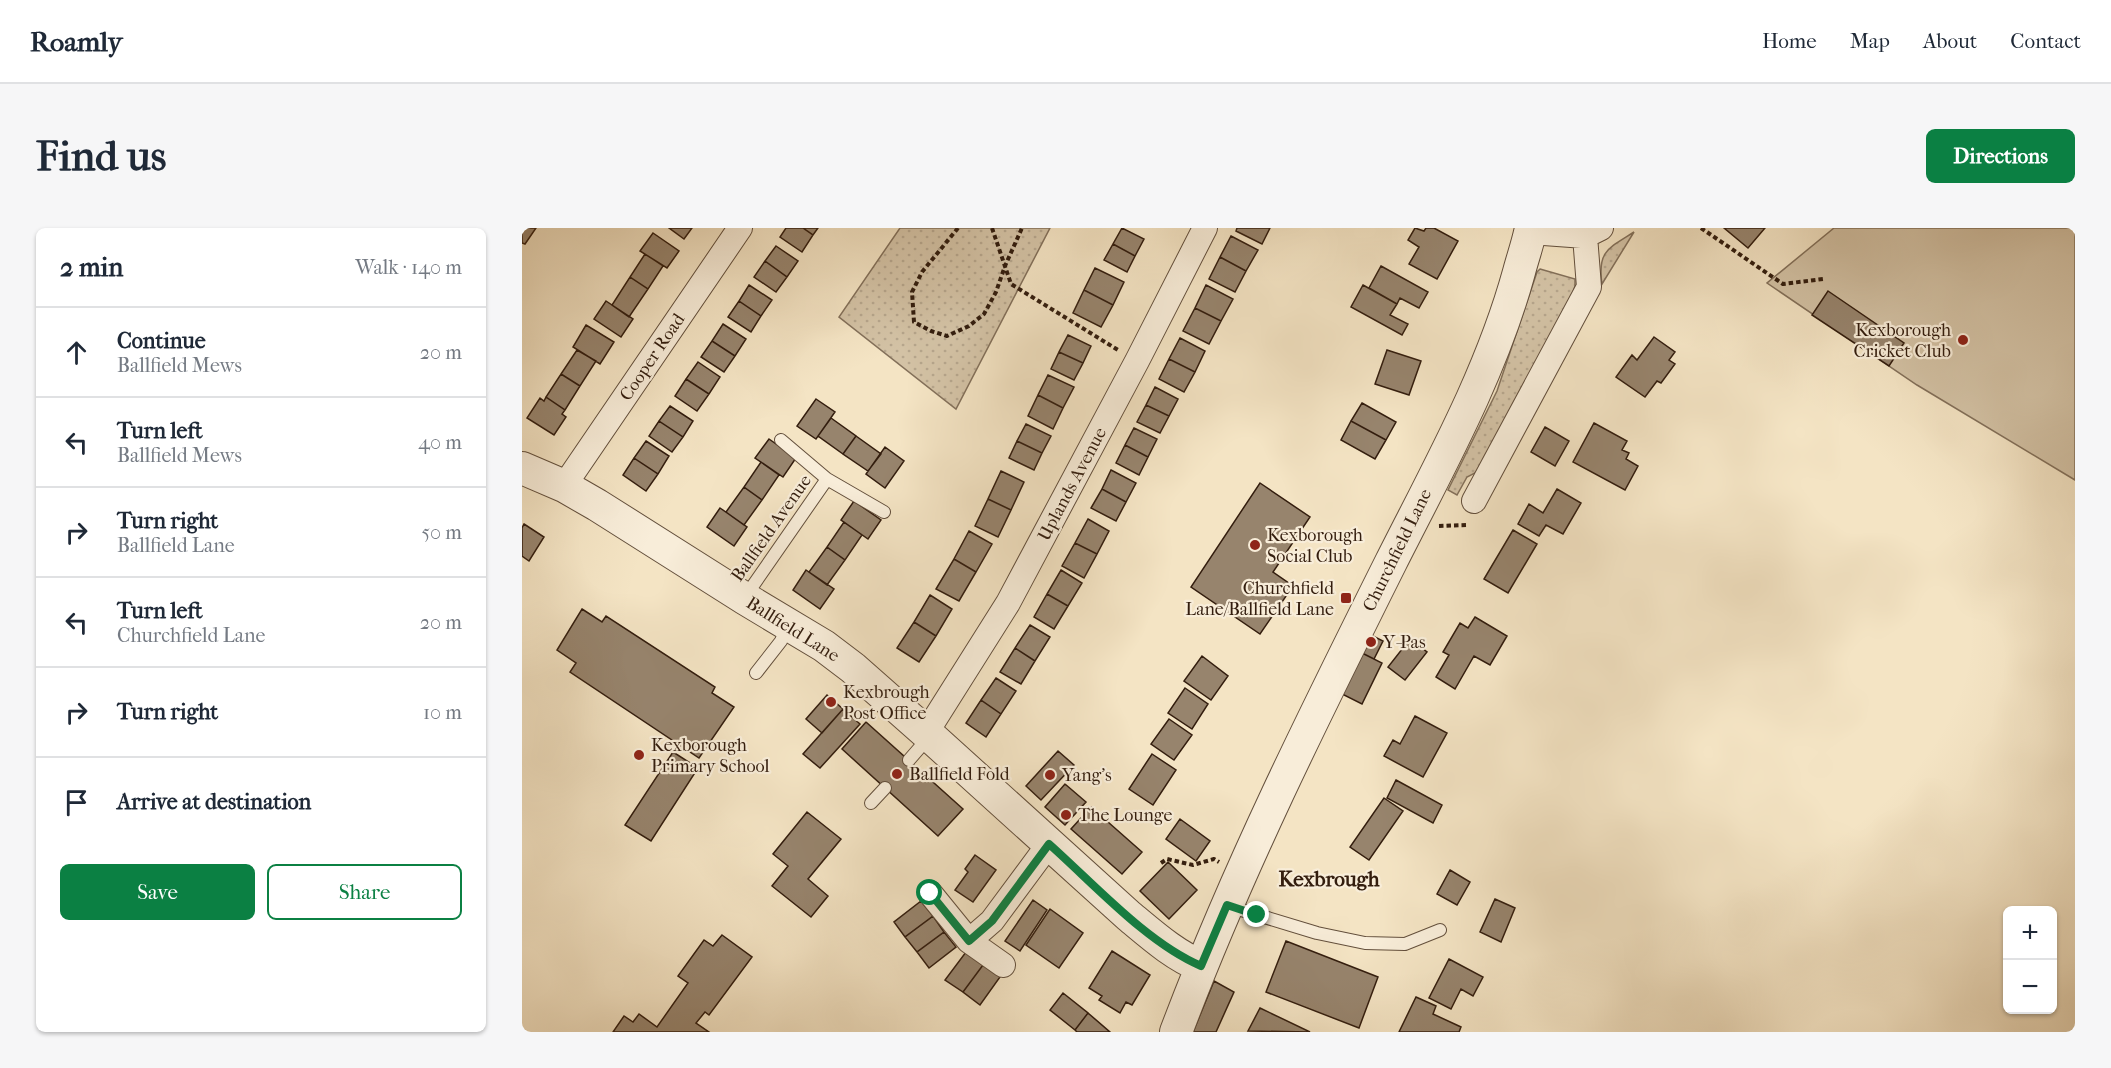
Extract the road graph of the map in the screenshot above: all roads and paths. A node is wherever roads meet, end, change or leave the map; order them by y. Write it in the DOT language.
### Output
graph roads {
  1 [pos="740,228"];
  2 [pos="958,228"];
  3 [pos="992,228"];
  4 [pos="1022,228"];
  5 [pos="1205,228"];
  6 [pos="1701,228"];
  7 [pos="1530,230"];
  8 [pos="1593,232"];
  9 [pos="1005,266"];
  10 [pos="1823,279"];
  11 [pos="1137,361"];
  12 [pos="781,440"];
  13 [pos="522,468"];
  14 [pos="827,479"];
  15 [pos="564,486"];
  16 [pos="1474,501"];
  17 [pos="884,512"];
  18 [pos="1409,526"];
  19 [pos="744,598"];
  20 [pos="788,624"];
  21 [pos="756,673"];
  22 [pos="928,735"];
  23 [pos="909,760"];
  24 [pos="885,788"];
  25 [pos="871,803"];
  26 [pos="1049,844"];
  27 [pos="1161,863"];
  28 [pos="1241,874"];
  29 [pos="930,893"];
  30 [pos="1227,905"];
  31 [pos="1440,930"];
  32 [pos="969,941"];
  33 [pos="1003,965"];
  34 [pos="1201,966"];
  35 [pos="1176,1032"];
  1 -- 15 [label="street, Cooper Road"];
  2 -- 9 [label="path"];
  3 -- 9 [label="path"];
  4 -- 9 [label="path"];
  5 -- 11 [label="street, Uplands Avenue"];
  6 -- 10 [label="path"];
  7 -- 8 [label="street"];
  7 -- 18 [label="street, Churchfield Lane"];
  8 -- 16 [label="street"];
  9 -- 11 [label="path"];
  11 -- 22 [label="street, Uplands Avenue"];
  12 -- 14 [label="lane, Ballfield Avenue"];
  13 -- 15 [label="street, Ballfield Lane"];
  14 -- 17 [label="lane, Ballfield Avenue"];
  14 -- 19 [label="lane, Ballfield Avenue"];
  15 -- 19 [label="street, Ballfield Lane"];
  16 -- 18 [label="path"];
  18 -- 28 [label="street, Churchfield Lane"];
  19 -- 20 [label="street, Ballfield Lane"];
  20 -- 21 [label="lane"];
  20 -- 22 [label="street, Ballfield Lane"];
  22 -- 23 [label="lane"];
  22 -- 26 [label="street, Ballfield Lane"];
  24 -- 25 [label="lane"];
  26 -- 32 [label="street"];
  26 -- 34 [label="street, Ballfield Lane"];
  27 -- 28 [label="path"];
  28 -- 30 [label="street, Churchfield Lane"];
  29 -- 32 [label="street"];
  30 -- 31 [label="lane"];
  30 -- 34 [label="street, Churchfield Lane"];
  32 -- 33 [label="street"];
  34 -- 35 [label="street, Churchfield Lane"];
}
